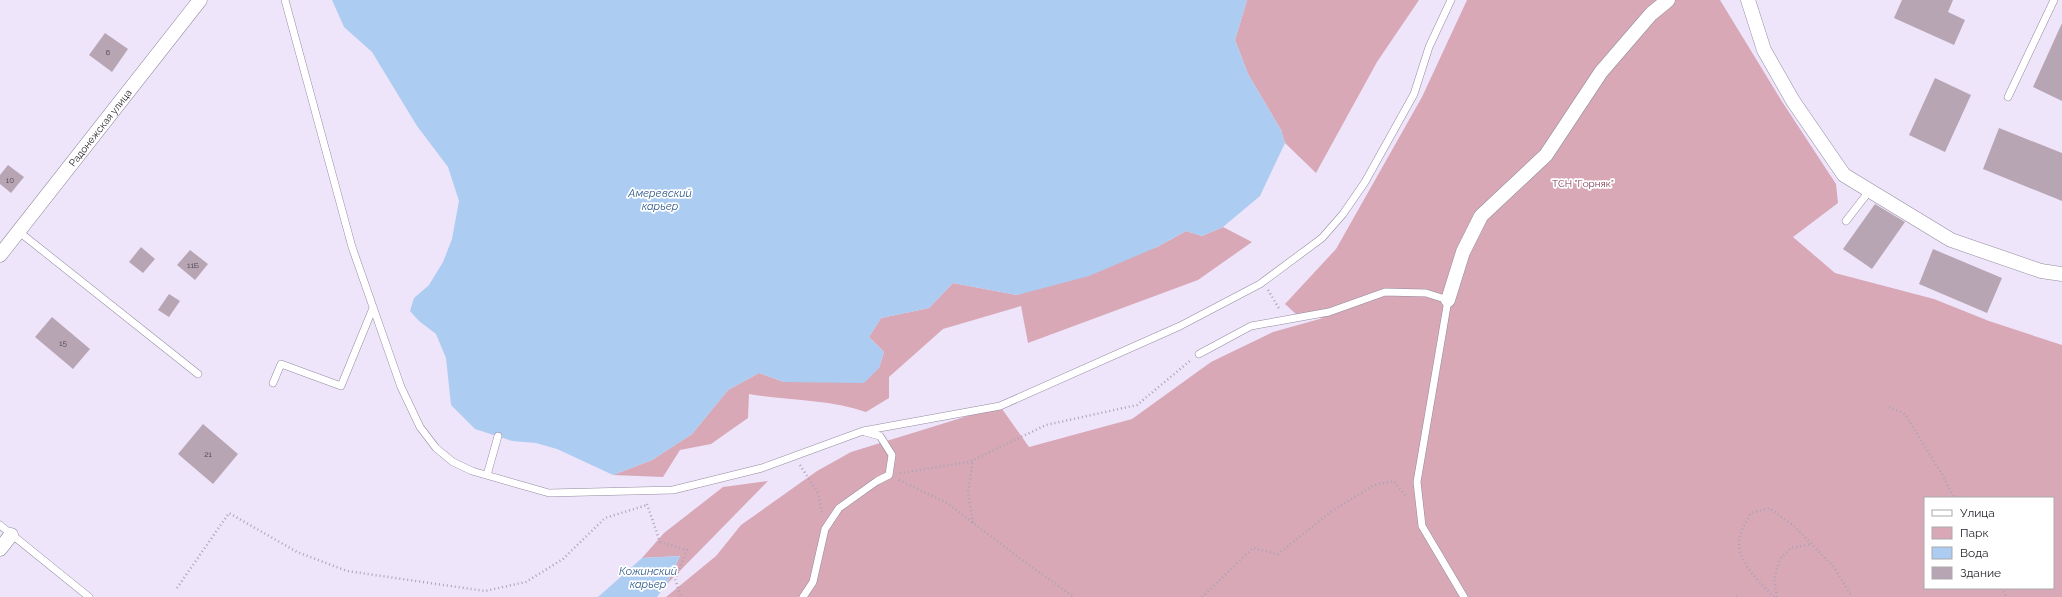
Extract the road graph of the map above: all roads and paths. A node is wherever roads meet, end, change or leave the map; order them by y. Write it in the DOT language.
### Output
graph roads {
  1 [pos="200,0"];
  2 [pos="285,0"];
  3 [pos="1451,0"];
  4 [pos="1668,0"];
  5 [pos="1748,0"];
  6 [pos="2054,0"];
  7 [pos="2008,97"];
  8 [pos="1870,190"];
  9 [pos="1846,221"];
  10 [pos="18,232"];
  11 [pos="0,255"];
  12 [pos="2041,272"];
  13 [pos="2062,274"];
  14 [pos="2062,281"];
  15 [pos="1268,290"];
  16 [pos="1448,300"];
  17 [pos="373,308"];
  18 [pos="1280,310"];
  19 [pos="1199,354"];
  20 [pos="198,374"];
  21 [pos="273,383"];
  22 [pos="1889,407"];
  23 [pos="863,431"];
  24 [pos="498,436"];
  25 [pos="794,457"];
  26 [pos="974,460"];
  27 [pos="487,475"];
  28 [pos="890,475"];
  29 [pos="643,492"];
  30 [pos="1954,497"];
  31 [pos="648,505"];
  32 [pos="1421,513"];
  33 [pos="973,523"];
  34 [pos="0,526"];
  35 [pos="825,529"];
  36 [pos="12,535"];
  37 [pos="1812,544"];
  38 [pos="0,549"];
  39 [pos="177,588"];
  40 [pos="89,597"];
  41 [pos="681,597"];
  42 [pos="803,597"];
  43 [pos="1074,597"];
  44 [pos="1202,597"];
  45 [pos="1464,597"];
  46 [pos="1736,597"];
  47 [pos="1739,597"];
  48 [pos="1774,597"];
  49 [pos="1777,597"];
  50 [pos="1852,597"];
  1 -- 10 [label="street, Радонежская улица"];
  2 -- 17 [label="lane"];
  3 -- 23 [label="lane"];
  4 -- 16 [label="street"];
  5 -- 8 [label="street"];
  6 -- 7 [label="lane"];
  8 -- 9 [label="lane"];
  8 -- 12 [label="street"];
  10 -- 11 [label="street, Радонежская улица"];
  10 -- 20 [label="lane"];
  12 -- 13 [label="street"];
  12 -- 14 [label="lane"];
  15 -- 18 [label="path"];
  16 -- 19 [label="lane"];
  16 -- 32 [label="lane"];
  17 -- 21 [label="lane"];
  17 -- 27 [label="lane"];
  19 -- 26 [label="path"];
  22 -- 30 [label="path"];
  23 -- 25 [label="lane"];
  23 -- 28 [label="lane"];
  24 -- 27 [label="lane"];
  25 -- 29 [label="lane"];
  25 -- 35 [label="path"];
  26 -- 28 [label="path"];
  26 -- 33 [label="path"];
  27 -- 29 [label="lane"];
  28 -- 33 [label="path"];
  28 -- 35 [label="lane"];
  29 -- 31 [label="path"];
  31 -- 39 [label="path"];
  31 -- 41 [label="path"];
  32 -- 44 [label="path"];
  32 -- 45 [label="lane"];
  33 -- 43 [label="path"];
  34 -- 36 [label="lane"];
  35 -- 42 [label="lane"];
  36 -- 38 [label="street"];
  36 -- 40 [label="lane"];
  37 -- 48 [label="path"];
  37 -- 49 [label="path"];
  37 -- 50 [label="path"];
  46 -- 47 [label="path"];
}
